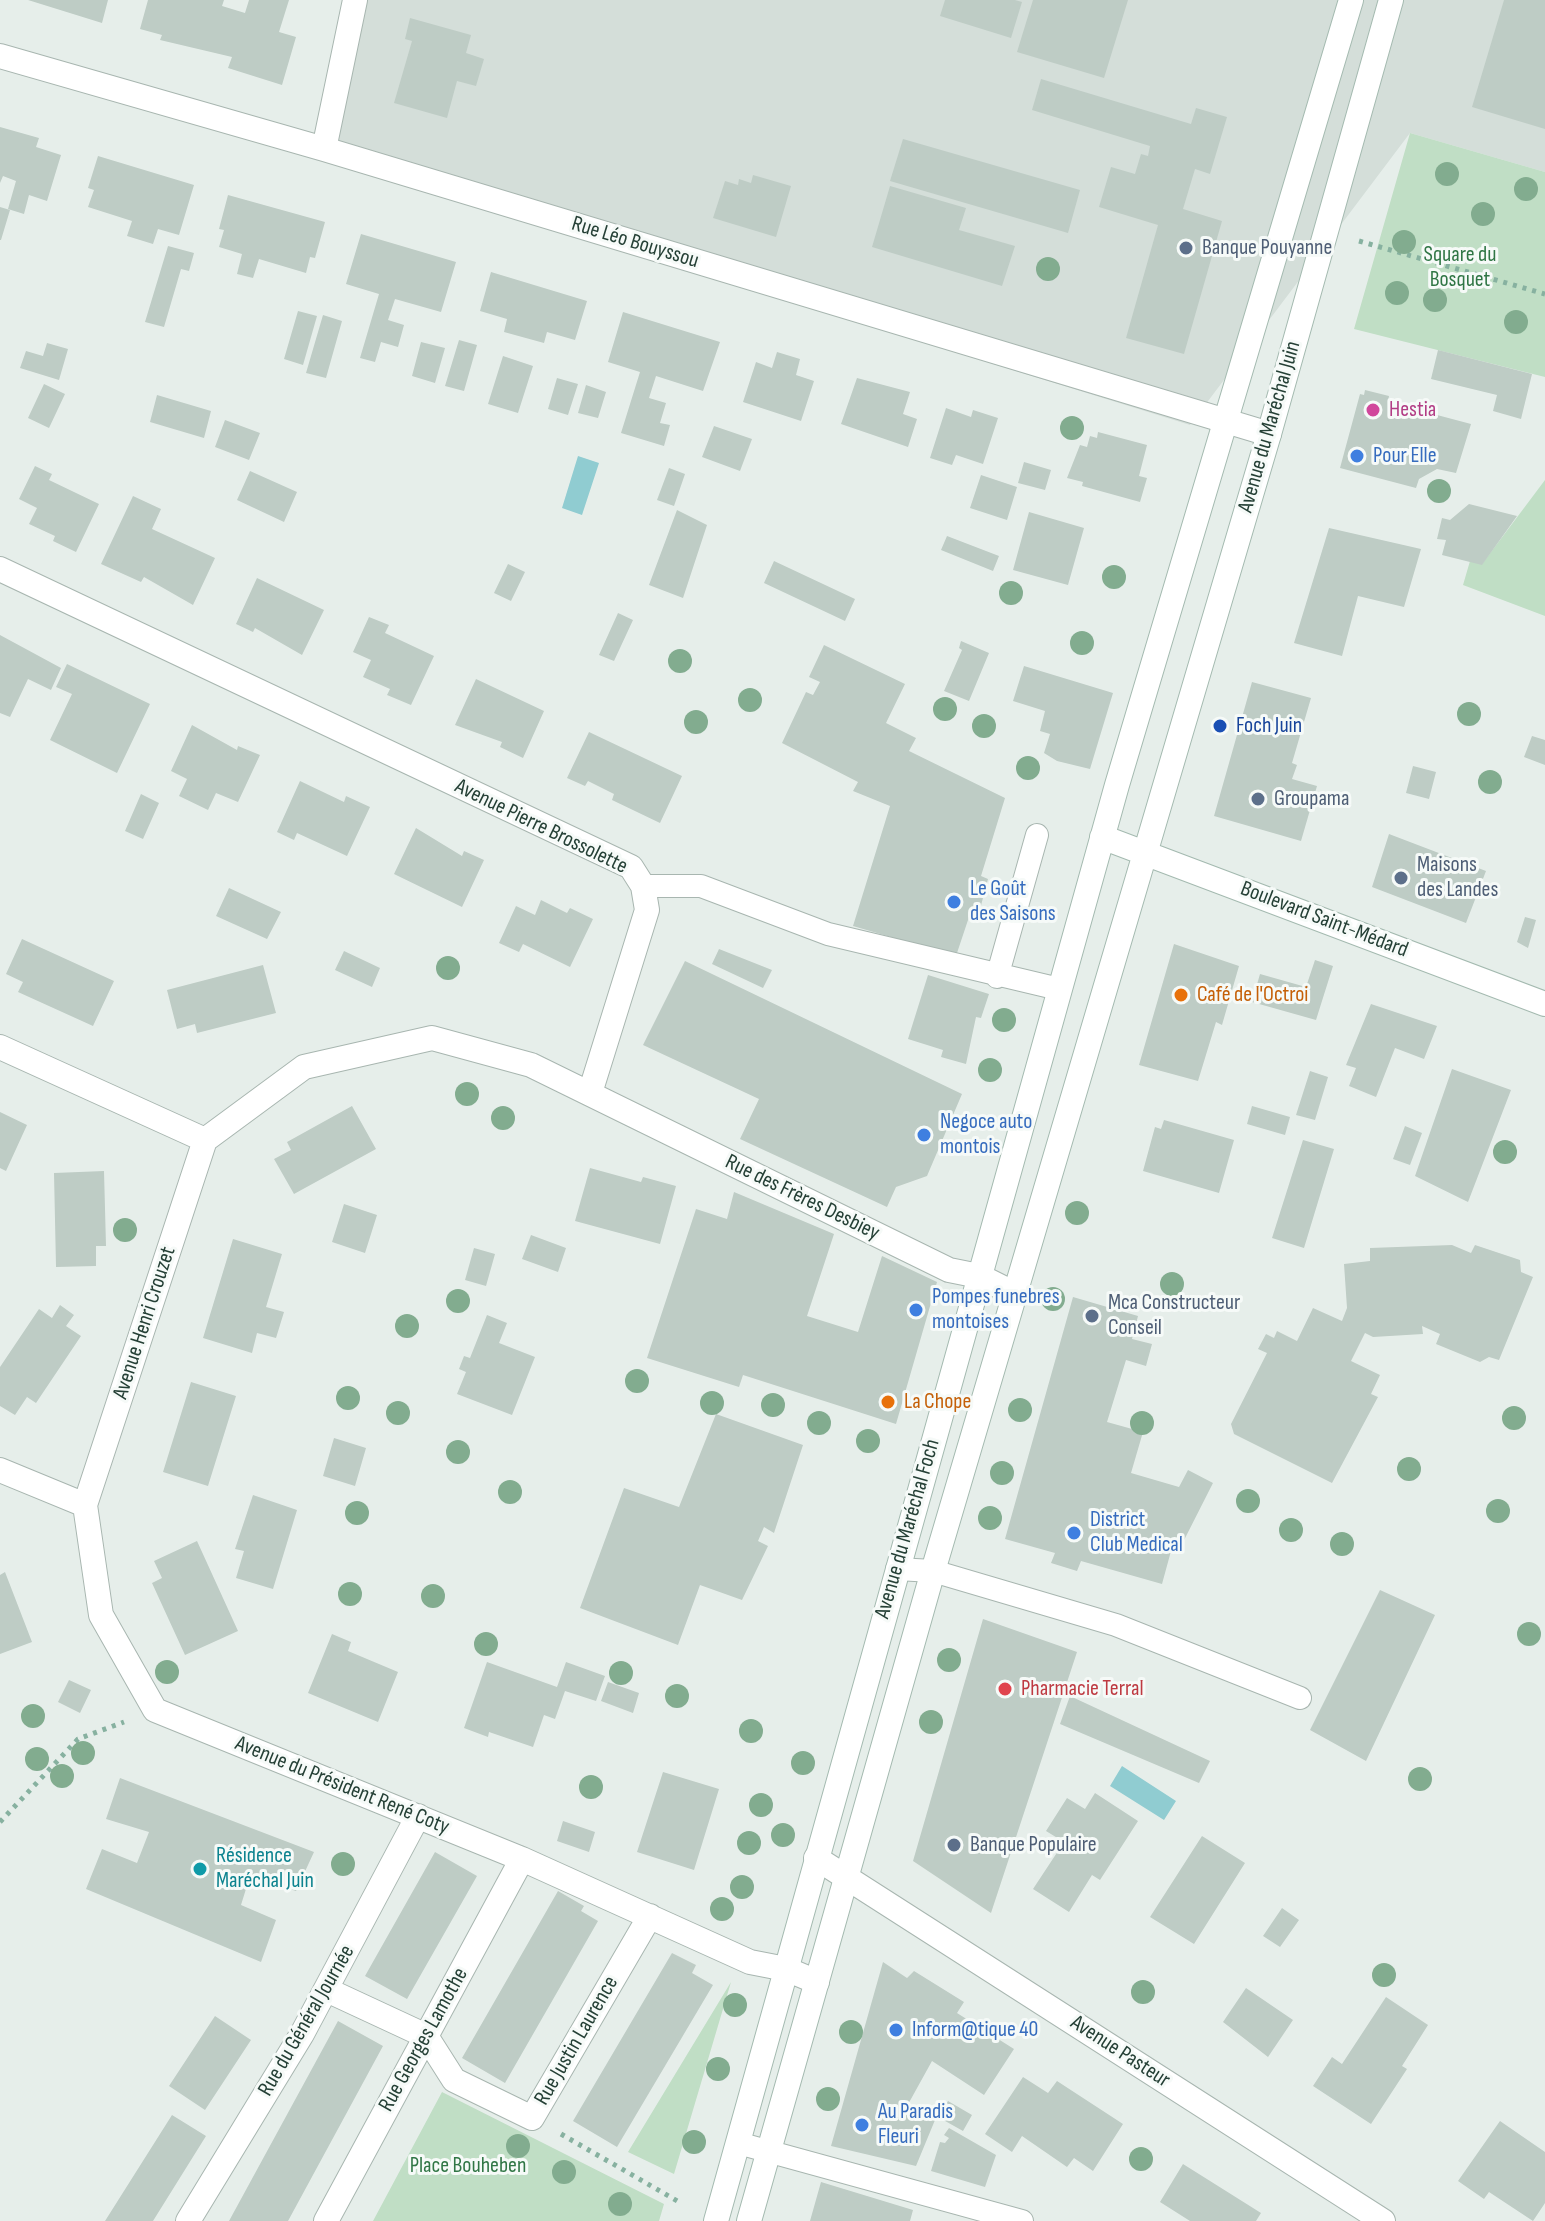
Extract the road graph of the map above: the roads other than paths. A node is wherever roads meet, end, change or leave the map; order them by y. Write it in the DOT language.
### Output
graph roads {
  1 [pos="355,0"];
  2 [pos="1351,0"];
  3 [pos="1391,0"];
  4 [pos="0,56"];
  5 [pos="324,149"];
  6 [pos="1223,421"];
  7 [pos="1269,434"];
  8 [pos="0,569"];
  9 [pos="1037,835"];
  10 [pos="1102,837"];
  11 [pos="1146,853"];
  12 [pos="643,886"];
  13 [pos="997,977"];
  14 [pos="1059,989"];
  15 [pos="1545,1004"];
  16 [pos="0,1047"];
  17 [pos="590,1093"];
  18 [pos="205,1140"];
  19 [pos="979,1276"];
  20 [pos="1017,1295"];
  21 [pos="0,1470"];
  22 [pos="85,1505"];
  23 [pos="897,1569"];
  24 [pos="933,1571"];
  25 [pos="1300,1698"];
  26 [pos="418,1816"];
  27 [pos="816,1858"];
  28 [pos="522,1859"];
  29 [pos="847,1877"];
  30 [pos="650,1916"];
  31 [pos="786,1969"];
  32 [pos="817,1982"];
  33 [pos="327,1990"];
  34 [pos="426,2036"];
  35 [pos="738,2143"];
  36 [pos="770,2151"];
  37 [pos="188,2221"];
  38 [pos="326,2221"];
  39 [pos="716,2221"];
  40 [pos="749,2221"];
  41 [pos="1022,2221"];
  42 [pos="1383,2221"];
  1 -- 5 [label="street"];
  2 -- 6 [label="street, Avenue du Maréchal Juin"];
  3 -- 7 [label="street, Avenue du Maréchal Juin"];
  4 -- 5 [label="street, Rue Léo Bouyssou"];
  5 -- 6 [label="street, Rue Léo Bouyssou"];
  6 -- 7 [label="street, Rue Léo Bouyssou"];
  6 -- 10 [label="street, Avenue du Maréchal Juin"];
  7 -- 11 [label="street, Avenue du Maréchal Juin"];
  8 -- 12 [label="street, Avenue Pierre Brossolette"];
  9 -- 13 [label="lane"];
  10 -- 11 [label="street, Boulevard Saint-Médard"];
  10 -- 14 [label="street, Avenue du Maréchal Foch"];
  11 -- 15 [label="street, Boulevard Saint-Médard"];
  11 -- 20 [label="street, Avenue du Maréchal Foch"];
  12 -- 13 [label="lane"];
  12 -- 17 [label="street, Avenue Pierre Brossolette"];
  13 -- 14 [label="lane"];
  14 -- 19 [label="street, Avenue du Maréchal Foch"];
  16 -- 18 [label="street"];
  17 -- 18 [label="street"];
  17 -- 19 [label="street, Rue des Frères Desbiey"];
  18 -- 22 [label="street, Avenue Henri Crouzet"];
  19 -- 20 [label="street, Rue des Frères Desbiey"];
  19 -- 23 [label="street, Avenue du Maréchal Foch"];
  20 -- 24 [label="street, Avenue du Maréchal Foch"];
  21 -- 22 [label="street"];
  22 -- 26 [label="street, Avenue du Président René Coty"];
  23 -- 24 [label="lane"];
  23 -- 27 [label="street, Avenue du Maréchal Foch"];
  24 -- 25 [label="lane"];
  24 -- 29 [label="street, Avenue du Maréchal Foch"];
  26 -- 28 [label="street, Avenue du Président René Coty"];
  26 -- 33 [label="street, Rue du Général Journée"];
  27 -- 29 [label="street, Avenue Pasteur"];
  27 -- 31 [label="street, Avenue du Maréchal Foch"];
  28 -- 30 [label="street, Avenue du Président René Coty"];
  28 -- 34 [label="street, Rue Georges Lamothe"];
  29 -- 32 [label="street, Avenue du Maréchal Foch"];
  29 -- 42 [label="street, Avenue Pasteur"];
  30 -- 31 [label="street, Avenue du Président René Coty"];
  30 -- 34 [label="street, Rue Justin Laurence"];
  31 -- 32 [label="street, Avenue du Président René Coty"];
  31 -- 35 [label="street, Avenue du Maréchal Foch"];
  32 -- 36 [label="street, Avenue du Maréchal Foch"];
  33 -- 34 [label="street"];
  33 -- 37 [label="street, Rue du Général Journée"];
  34 -- 38 [label="street, Rue Georges Lamothe"];
  35 -- 36 [label="lane"];
  35 -- 39 [label="street, Avenue du Maréchal Foch"];
  36 -- 40 [label="street, Avenue du Maréchal Foch"];
  36 -- 41 [label="lane"];
}
